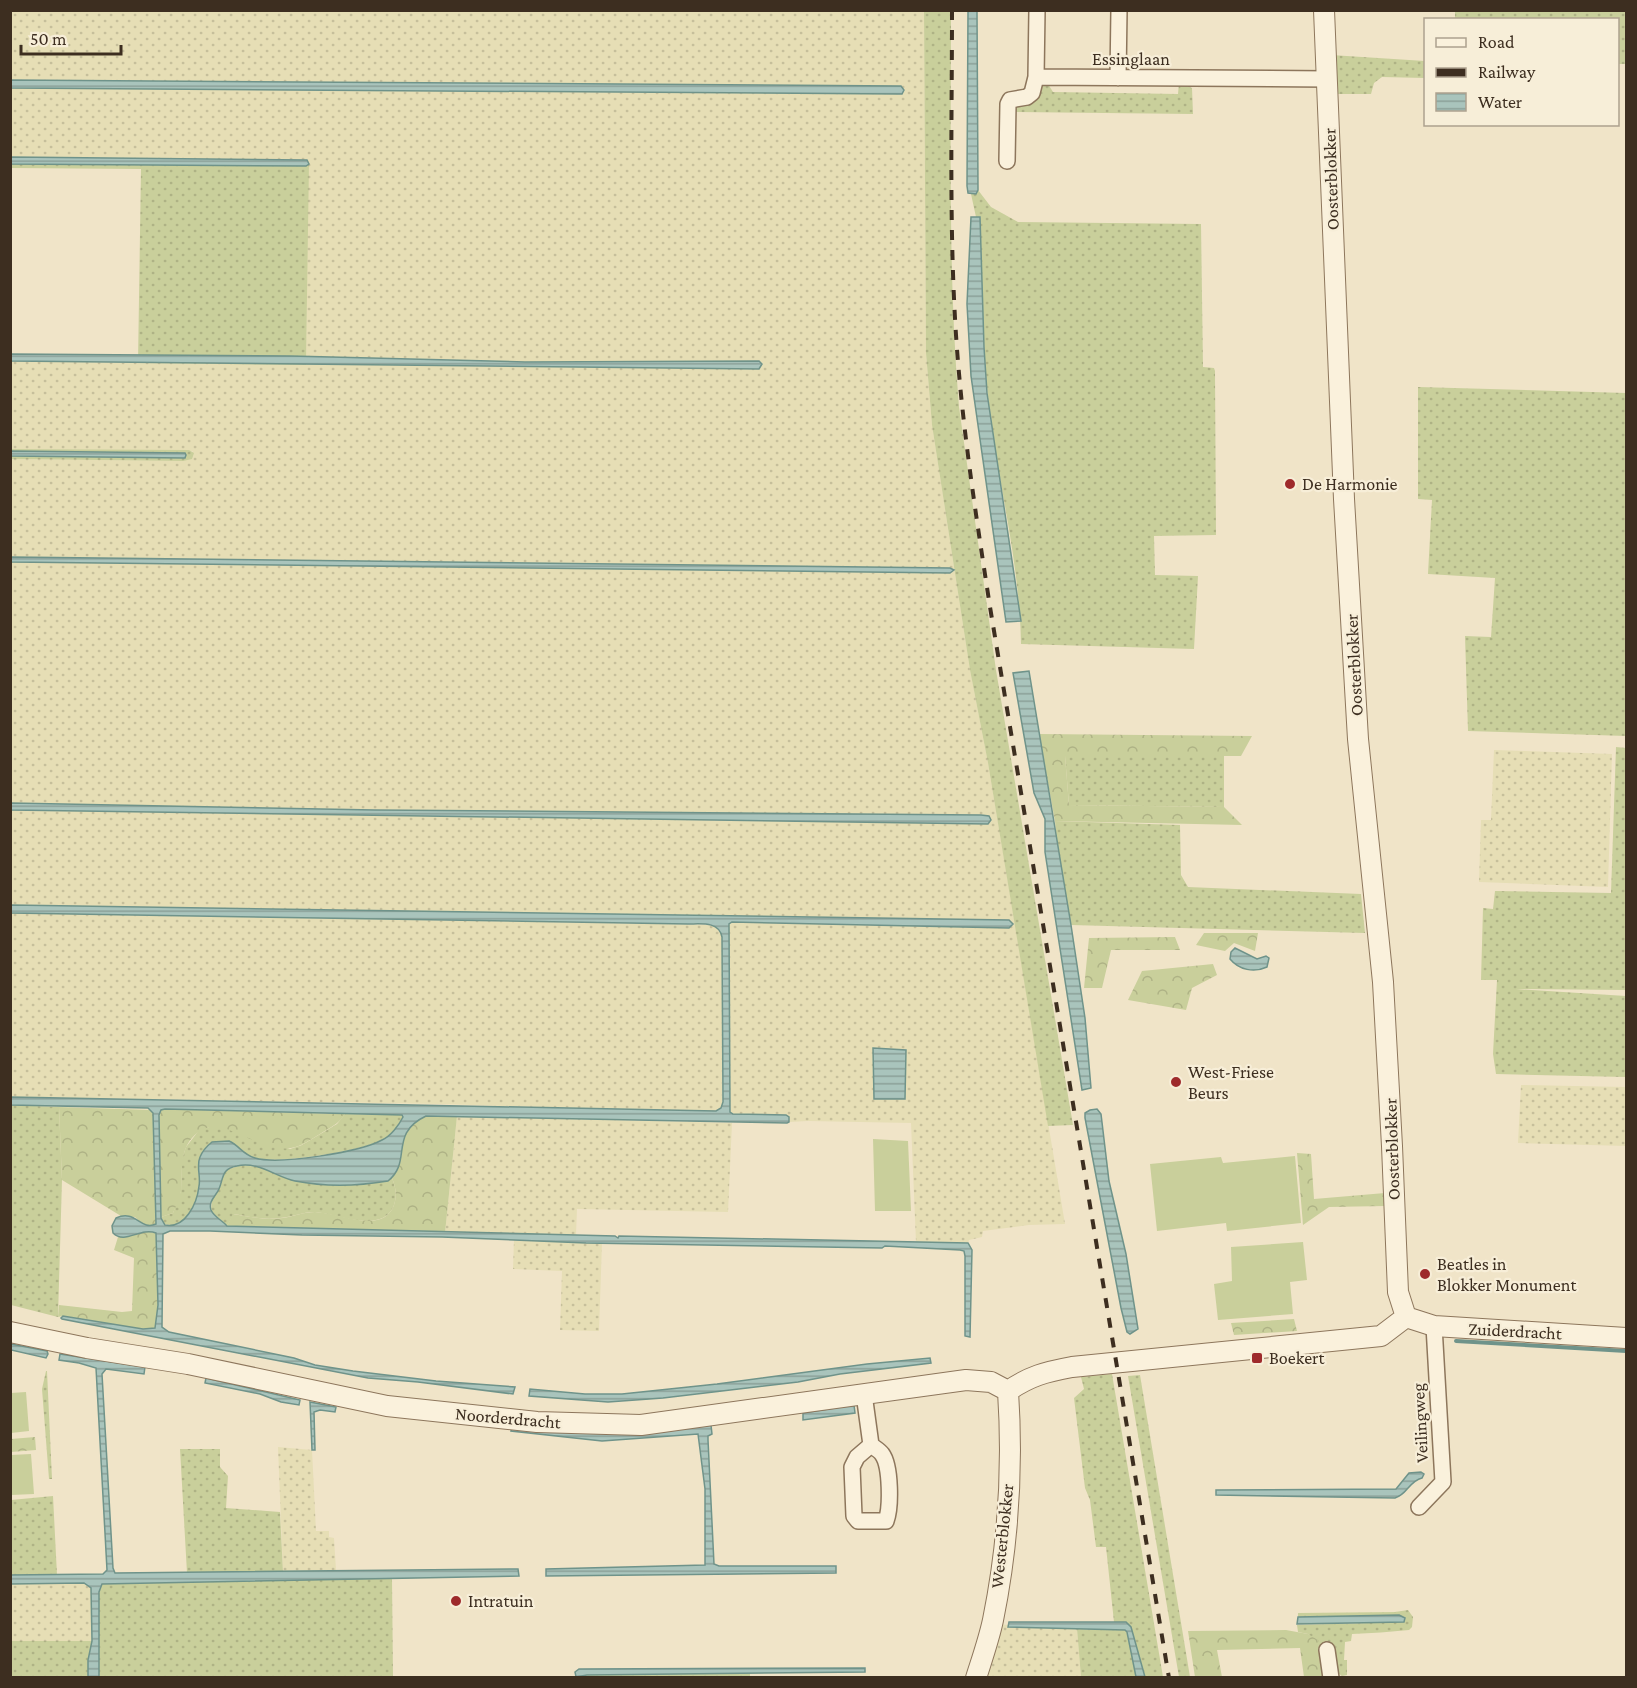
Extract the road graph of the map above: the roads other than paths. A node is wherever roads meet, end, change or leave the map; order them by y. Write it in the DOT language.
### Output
graph roads {
  1 [pos="1037,10"];
  2 [pos="1119,10"];
  3 [pos="1324,10"];
  4 [pos="1036,78"];
  5 [pos="1118,78"];
  6 [pos="1328,78"];
  7 [pos="1007,161"];
  8 [pos="1406,1317"];
  9 [pos="1434,1326"];
  10 [pos="10,1332"];
  11 [pos="1626,1338"];
  12 [pos="1008,1391"];
  13 [pos="864,1394"];
  14 [pos="871,1445"];
  15 [pos="1419,1507"];
  16 [pos="1327,1650"];
  17 [pos="976,1677"];
  18 [pos="1331,1677"];
  1 -- 4 [label="street"];
  2 -- 5 [label="street"];
  3 -- 6 [label="street, Oosterblokker"];
  4 -- 5 [label="street, Essinglaan"];
  4 -- 7 [label="street"];
  5 -- 6 [label="street, Essinglaan"];
  6 -- 8 [label="street, Oosterblokker"];
  8 -- 9 [label="street, Zuiderdracht"];
  8 -- 12 [label="street"];
  9 -- 11 [label="street, Zuiderdracht"];
  9 -- 15 [label="street, Veilingweg"];
  10 -- 13 [label="street, Noorderdracht"];
  12 -- 13 [label="street, Noorderdracht"];
  12 -- 17 [label="street, Westerblokker"];
  13 -- 14 [label="street"];
  14 -- 14 [label="street"];
  16 -- 18 [label="street"];
}
